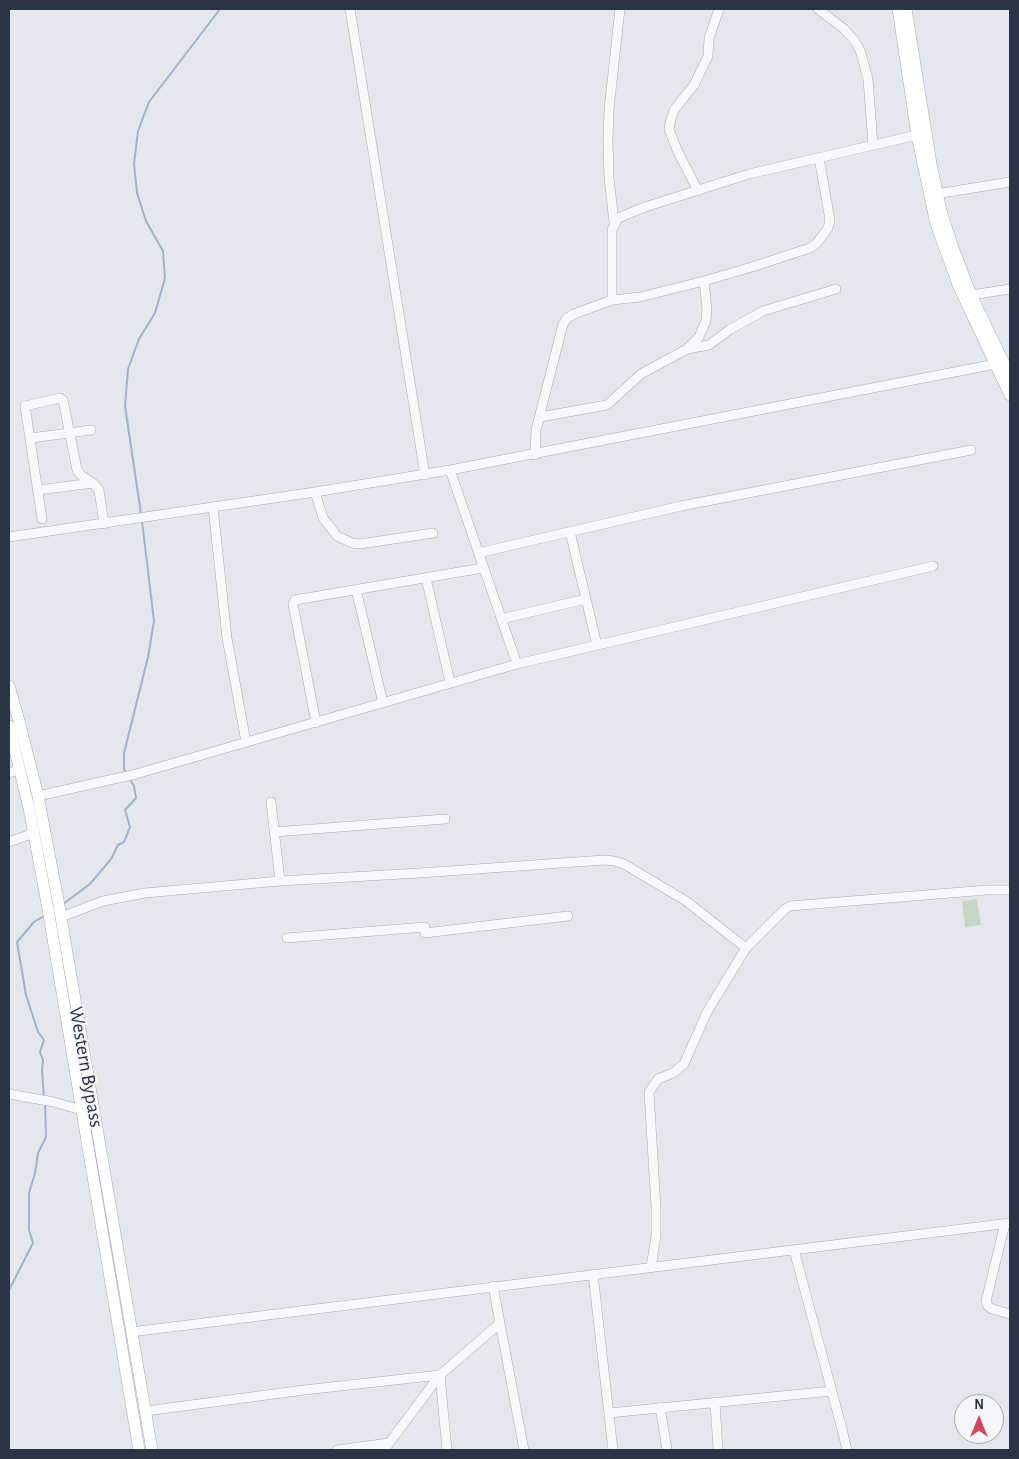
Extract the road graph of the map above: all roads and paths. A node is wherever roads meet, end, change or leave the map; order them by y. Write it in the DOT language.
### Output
graph roads {
  1 [pos="350,9"];
  2 [pos="620,9"];
  3 [pos="718,9"];
  4 [pos="818,9"];
  5 [pos="898,9"];
  6 [pos="906,9"];
  7 [pos="917,136"];
  8 [pos="872,146"];
  9 [pos="818,158"];
  10 [pos="1010,182"];
  11 [pos="698,191"];
  12 [pos="936,194"];
  13 [pos="614,222"];
  14 [pos="704,280"];
  15 [pos="836,289"];
  16 [pos="1010,289"];
  17 [pos="971,295"];
  18 [pos="612,300"];
  19 [pos="686,349"];
  20 [pos="999,363"];
  21 [pos="1010,376"];
  22 [pos="1010,395"];
  23 [pos="540,417"];
  24 [pos="91,430"];
  25 [pos="68,433"];
  26 [pos="31,438"];
  27 [pos="972,450"];
  28 [pos="535,455"];
  29 [pos="450,470"];
  30 [pos="425,475"];
  31 [pos="93,483"];
  32 [pos="38,490"];
  33 [pos="314,492"];
  34 [pos="213,507"];
  35 [pos="42,518"];
  36 [pos="104,524"];
  37 [pos="570,532"];
  38 [pos="433,533"];
  39 [pos="9,537"];
  40 [pos="478,553"];
  41 [pos="933,566"];
  42 [pos="483,568"];
  43 [pos="426,578"];
  44 [pos="356,589"];
  45 [pos="586,599"];
  46 [pos="501,619"];
  47 [pos="597,645"];
  48 [pos="517,664"];
  49 [pos="450,682"];
  50 [pos="9,686"];
  51 [pos="383,702"];
  52 [pos="316,723"];
  53 [pos="9,726"];
  54 [pos="246,742"];
  55 [pos="14,771"];
  56 [pos="38,796"];
  57 [pos="271,802"];
  58 [pos="445,819"];
  59 [pos="274,832"];
  60 [pos="34,833"];
  61 [pos="9,842"];
  62 [pos="280,881"];
  63 [pos="1010,890"];
  64 [pos="56,912"];
  65 [pos="568,916"];
  66 [pos="287,938"];
  67 [pos="746,948"];
  68 [pos="9,1094"];
  69 [pos="81,1110"];
  70 [pos="1008,1223"];
  71 [pos="794,1250"];
  72 [pos="651,1267"];
  73 [pos="593,1274"];
  74 [pos="492,1286"];
  75 [pos="1010,1314"];
  76 [pos="499,1324"];
  77 [pos="131,1332"];
  78 [pos="440,1375"];
  79 [pos="832,1391"];
  80 [pos="714,1403"];
  81 [pos="660,1407"];
  82 [pos="146,1411"];
  83 [pos="609,1413"];
  84 [pos="387,1447"];
  85 [pos="139,1450"];
  86 [pos="152,1450"];
  87 [pos="337,1450"];
  88 [pos="447,1450"];
  89 [pos="524,1450"];
  90 [pos="613,1450"];
  91 [pos="667,1450"];
  92 [pos="718,1450"];
  93 [pos="847,1450"];
  1 -- 30 [label="street"];
  2 -- 13 [label="street"];
  3 -- 11 [label="street"];
  4 -- 8 [label="street"];
  5 -- 7 [label="main road"];
  6 -- 12 [label="main road"];
  7 -- 8 [label="street"];
  7 -- 20 [label="main road"];
  8 -- 9 [label="street"];
  9 -- 11 [label="street"];
  9 -- 14 [label="street"];
  10 -- 12 [label="street"];
  11 -- 13 [label="street"];
  12 -- 17 [label="main road"];
  13 -- 18 [label="street"];
  14 -- 18 [label="street"];
  14 -- 19 [label="street"];
  15 -- 19 [label="street"];
  16 -- 17 [label="street"];
  17 -- 20 [label="main road"];
  18 -- 23 [label="street"];
  19 -- 23 [label="street"];
  20 -- 21 [label="main road"];
  20 -- 22 [label="main road"];
  20 -- 28 [label="street"];
  23 -- 28 [label="street"];
  24 -- 25 [label="street"];
  25 -- 26 [label="street"];
  25 -- 26 [label="street"];
  25 -- 31 [label="street"];
  26 -- 32 [label="street"];
  27 -- 37 [label="street"];
  28 -- 29 [label="street"];
  29 -- 30 [label="street"];
  29 -- 40 [label="street"];
  30 -- 33 [label="street"];
  31 -- 32 [label="street"];
  31 -- 36 [label="street"];
  32 -- 35 [label="street"];
  33 -- 34 [label="street"];
  33 -- 38 [label="street"];
  34 -- 36 [label="street"];
  34 -- 54 [label="street"];
  36 -- 39 [label="street"];
  37 -- 40 [label="street"];
  37 -- 45 [label="street"];
  40 -- 42 [label="street"];
  41 -- 47 [label="street"];
  42 -- 43 [label="street"];
  42 -- 46 [label="street"];
  43 -- 44 [label="street"];
  43 -- 49 [label="street"];
  44 -- 51 [label="street"];
  44 -- 52 [label="street"];
  45 -- 46 [label="street"];
  45 -- 47 [label="street"];
  46 -- 48 [label="street"];
  47 -- 48 [label="street"];
  48 -- 49 [label="street"];
  49 -- 51 [label="street"];
  50 -- 56 [label="main road, Western Bypass"];
  51 -- 52 [label="street"];
  52 -- 54 [label="street"];
  53 -- 55 [label="main road, Western Bypass"];
  54 -- 56 [label="street"];
  55 -- 60 [label="main road, Western Bypass"];
  56 -- 64 [label="main road, Western Bypass"];
  57 -- 59 [label="street"];
  58 -- 59 [label="street"];
  59 -- 62 [label="street"];
  60 -- 61 [label="street"];
  60 -- 64 [label="main road, Western Bypass"];
  62 -- 64 [label="street"];
  62 -- 67 [label="street"];
  63 -- 67 [label="street"];
  64 -- 69 [label="main road, Western Bypass"];
  64 -- 77 [label="main road, Western Bypass"];
  65 -- 66 [label="street"];
  67 -- 72 [label="street"];
  68 -- 69 [label="street"];
  69 -- 85 [label="main road, Western Bypass"];
  70 -- 71 [label="street"];
  70 -- 75 [label="street"];
  71 -- 72 [label="street"];
  71 -- 79 [label="street"];
  72 -- 73 [label="street"];
  73 -- 74 [label="street"];
  73 -- 83 [label="street"];
  74 -- 76 [label="street"];
  74 -- 77 [label="street"];
  76 -- 78 [label="street"];
  76 -- 89 [label="street"];
  77 -- 82 [label="main road, Western Bypass"];
  78 -- 82 [label="street"];
  78 -- 84 [label="street"];
  78 -- 88 [label="street"];
  79 -- 80 [label="street"];
  79 -- 93 [label="street"];
  80 -- 81 [label="street"];
  80 -- 92 [label="street"];
  81 -- 83 [label="street"];
  81 -- 91 [label="street"];
  82 -- 86 [label="main road, Western Bypass"];
  83 -- 90 [label="street"];
  84 -- 87 [label="street"];
}
